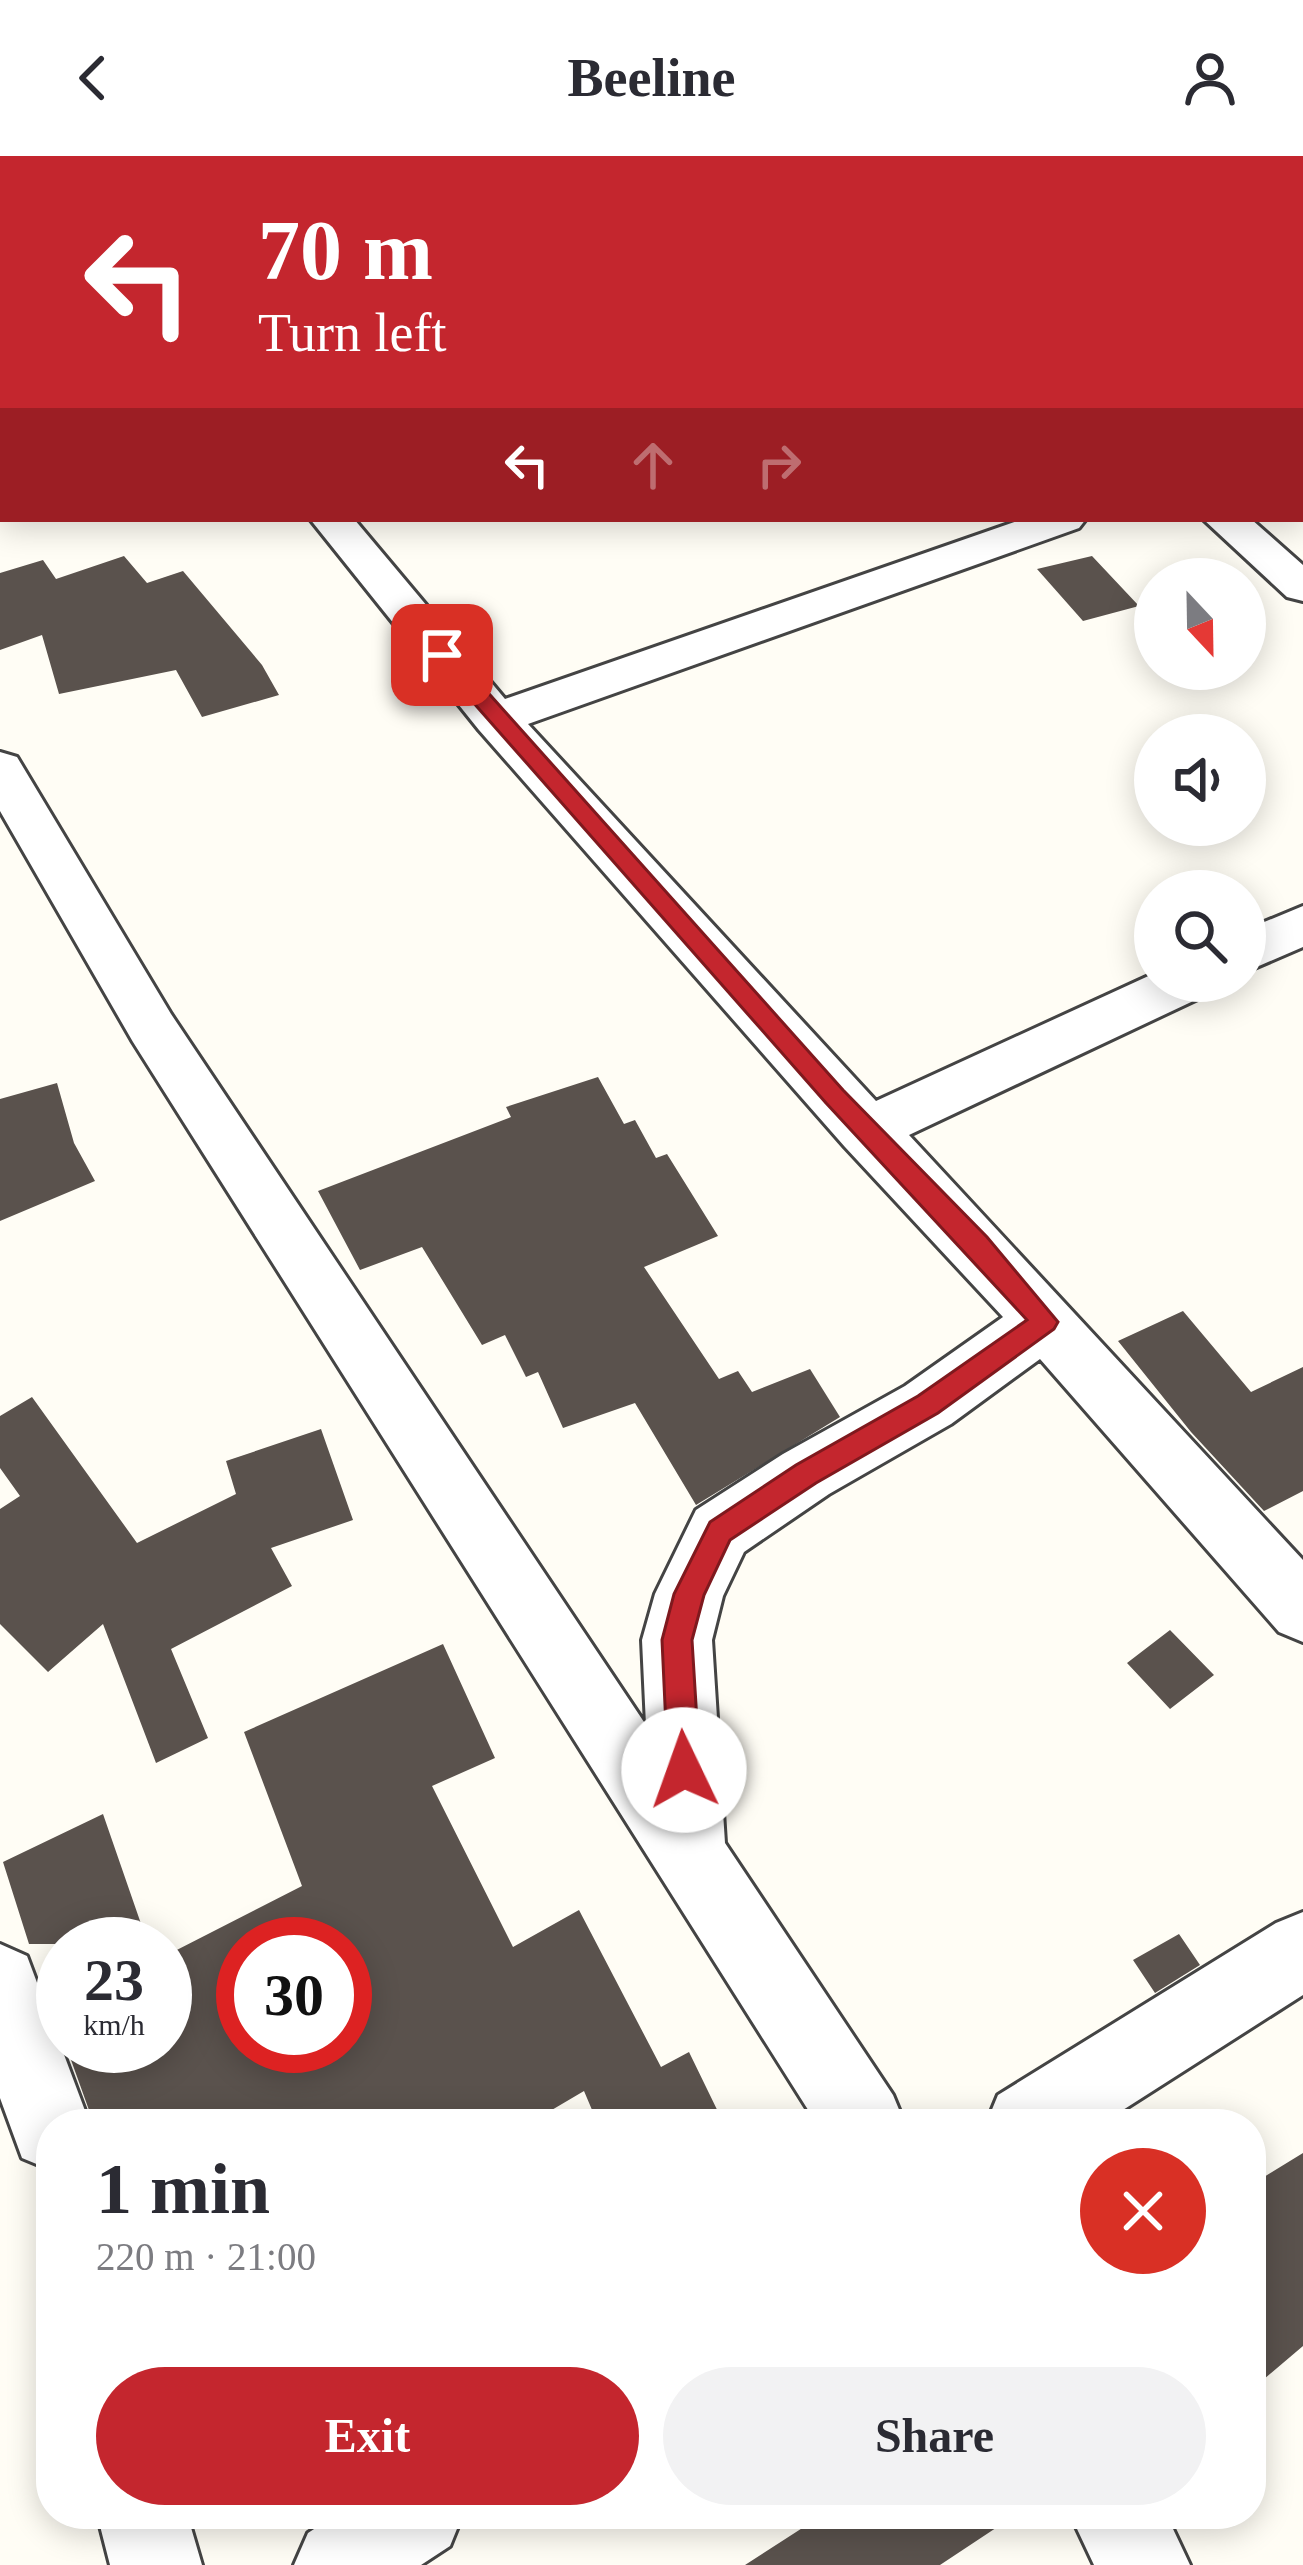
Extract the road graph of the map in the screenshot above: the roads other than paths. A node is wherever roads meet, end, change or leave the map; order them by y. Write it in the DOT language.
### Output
graph roads {
  1 [pos="334,522"];
  2 [pos="1055,522"];
  3 [pos="1229,522"];
  4 [pos="1303,588"];
  5 [pos="496,719"];
  6 [pos="0,768"];
  7 [pos="1303,924"];
  8 [pos="1266,942"];
  9 [pos="1142,1002"];
  10 [pos="865,1131"];
  11 [pos="1045,1322"];
  12 [pos="1303,1610"];
  13 [pos="688,1856"];
  14 [pos="1303,1950"];
  15 [pos="0,1982"];
  16 [pos="44,2109"];
  17 [pos="854,2109"];
  18 [pos="1051,2109"];
  19 [pos="146,2529"];
  20 [pos="395,2529"];
  21 [pos="1123,2529"];
  22 [pos="156,2565"];
  23 [pos="340,2565"];
  24 [pos="1144,2565"];
  1 -- 5 [label="street"];
  2 -- 5 [label="street"];
  3 -- 4 [label="street"];
  5 -- 10 [label="street"];
  6 -- 13 [label="street"];
  7 -- 8 [label="street"];
  9 -- 10 [label="street"];
  10 -- 11 [label="street"];
  11 -- 12 [label="street"];
  11 -- 13 [label="street"];
  13 -- 17 [label="street"];
  14 -- 18 [label="street"];
  15 -- 16 [label="street"];
  19 -- 22 [label="street"];
  20 -- 23 [label="street"];
  21 -- 24 [label="street"];
}
